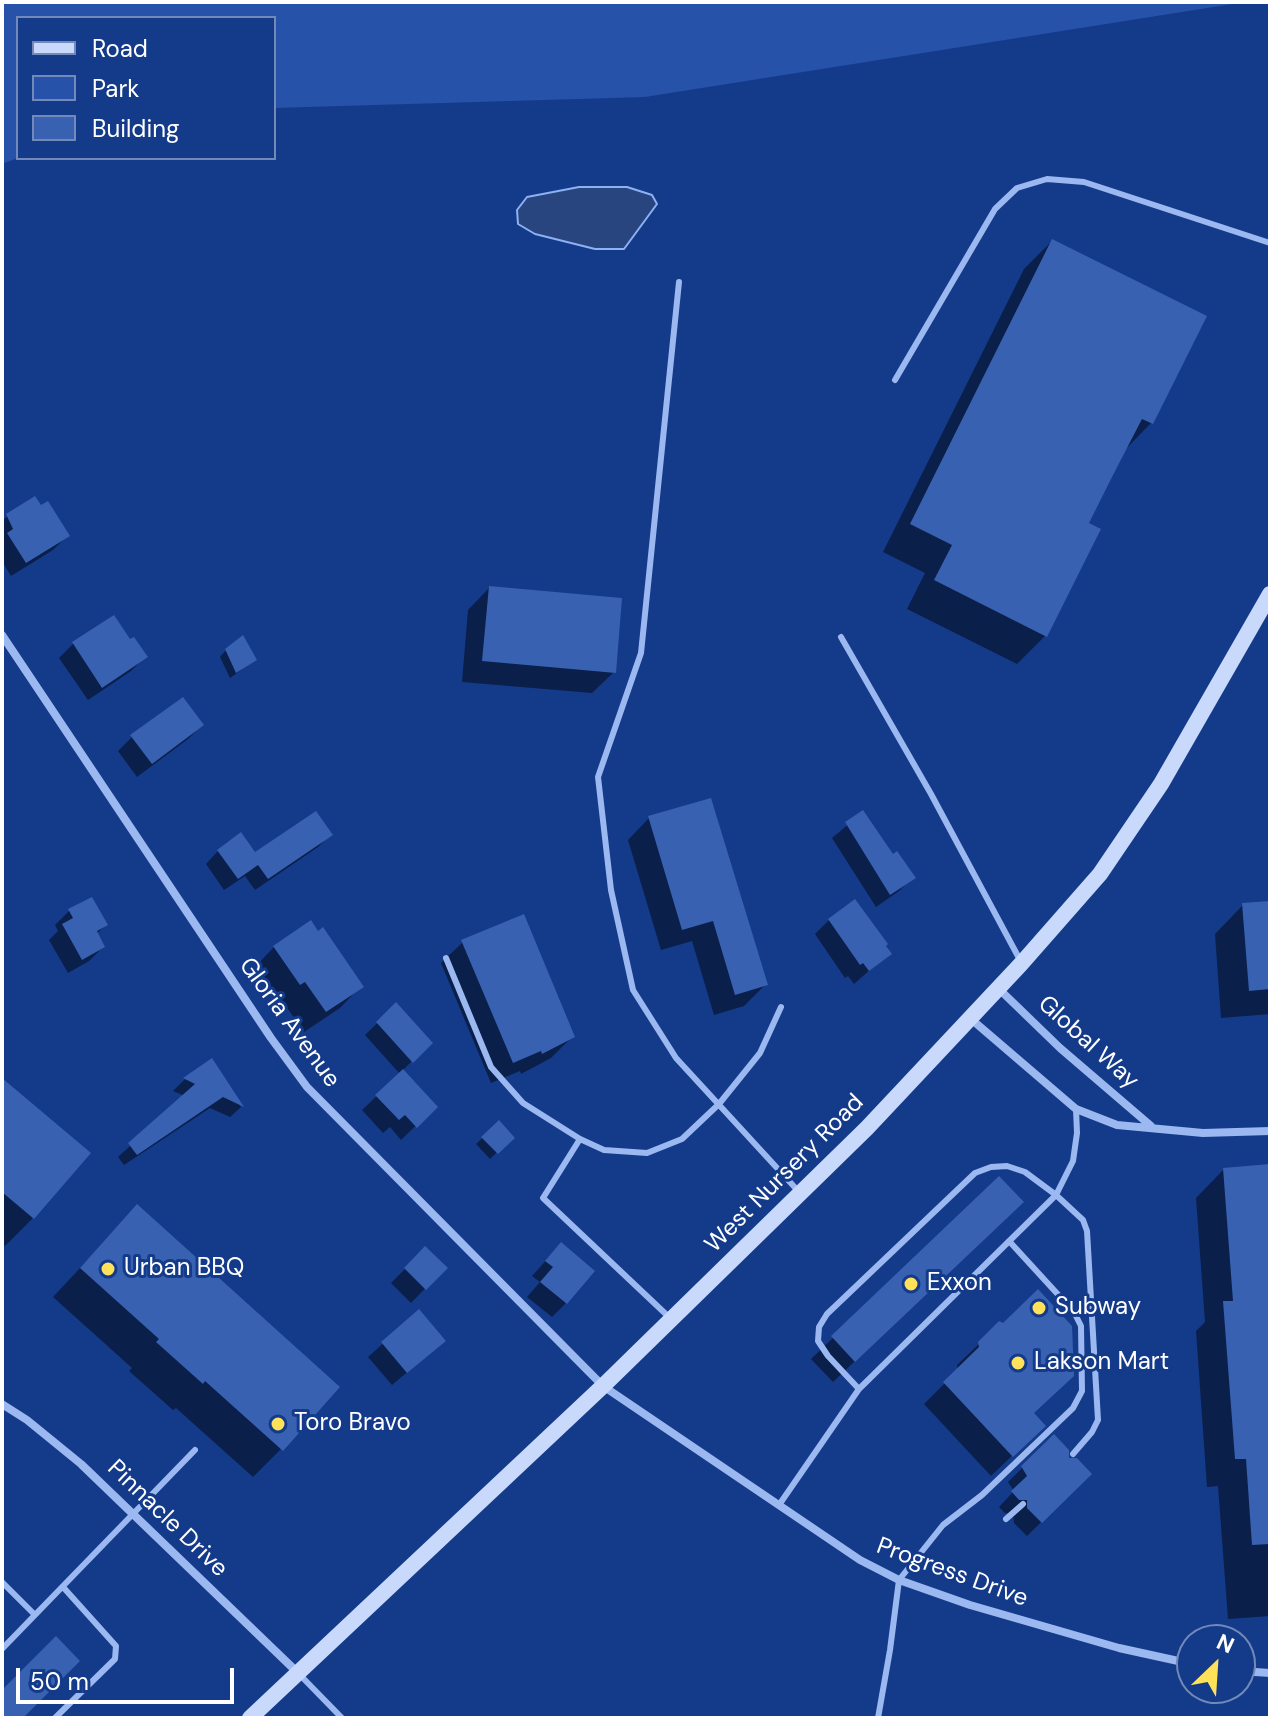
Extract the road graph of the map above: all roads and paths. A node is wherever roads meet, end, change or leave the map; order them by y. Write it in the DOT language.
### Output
graph roads {
  1 [pos="1270,243"];
  2 [pos="679,282"];
  3 [pos="895,380"];
  4 [pos="1270,594"];
  5 [pos="2,635"];
  6 [pos="841,637"];
  7 [pos="446,958"];
  8 [pos="1021,964"];
  9 [pos="998,988"];
  10 [pos="781,1007"];
  11 [pos="971,1019"];
  12 [pos="719,1104"];
  13 [pos="1076,1109"];
  14 [pos="1152,1127"];
  15 [pos="1270,1131"];
  16 [pos="580,1139"];
  17 [pos="800,1193"];
  18 [pos="1056,1195"];
  19 [pos="1009,1241"];
  20 [pos="671,1319"];
  21 [pos="603,1386"];
  22 [pos="859,1389"];
  23 [pos="2,1404"];
  24 [pos="195,1450"];
  25 [pos="1073,1454"];
  26 [pos="1023,1504"];
  27 [pos="779,1505"];
  28 [pos="134,1514"];
  29 [pos="1006,1519"];
  30 [pos="899,1580"];
  31 [pos="2,1582"];
  32 [pos="63,1587"];
  33 [pos="35,1615"];
  34 [pos="2,1649"];
  35 [pos="1176,1660"];
  36 [pos="297,1672"];
  37 [pos="55,1718"];
  38 [pos="250,1718"];
  39 [pos="342,1718"];
  40 [pos="878,1718"];
  1 -- 3 [label="lane"];
  2 -- 12 [label="lane"];
  4 -- 8 [label="main road, West Nursery Road"];
  5 -- 21 [label="street, Gloria Avenue"];
  6 -- 8 [label="lane"];
  7 -- 16 [label="lane"];
  8 -- 9 [label="main road, West Nursery Road"];
  9 -- 11 [label="main road, West Nursery Road"];
  9 -- 14 [label="street, Global Way"];
  10 -- 12 [label="lane"];
  11 -- 13 [label="street, Global Way"];
  11 -- 17 [label="main road, West Nursery Road"];
  12 -- 16 [label="lane"];
  12 -- 17 [label="lane"];
  13 -- 14 [label="street, Global Way"];
  13 -- 18 [label="lane"];
  14 -- 15 [label="street, Global Way"];
  16 -- 20 [label="lane"];
  17 -- 20 [label="main road, West Nursery Road"];
  18 -- 19 [label="lane"];
  18 -- 22 [label="lane"];
  18 -- 25 [label="lane"];
  19 -- 22 [label="lane"];
  19 -- 30 [label="lane"];
  20 -- 21 [label="main road, West Nursery Road"];
  21 -- 27 [label="street, Progress Drive"];
  21 -- 36 [label="main road, West Nursery Road"];
  22 -- 27 [label="lane"];
  23 -- 28 [label="street, Pinnacle Drive"];
  24 -- 28 [label="lane"];
  26 -- 29 [label="lane"];
  27 -- 30 [label="street, Progress Drive"];
  28 -- 32 [label="lane"];
  28 -- 36 [label="street, Pinnacle Drive"];
  30 -- 35 [label="street, Progress Drive"];
  30 -- 40 [label="lane"];
  31 -- 33 [label="lane"];
  32 -- 33 [label="lane"];
  32 -- 37 [label="lane"];
  33 -- 34 [label="lane"];
  36 -- 38 [label="main road, West Nursery Road"];
  36 -- 39 [label="lane"];
}
